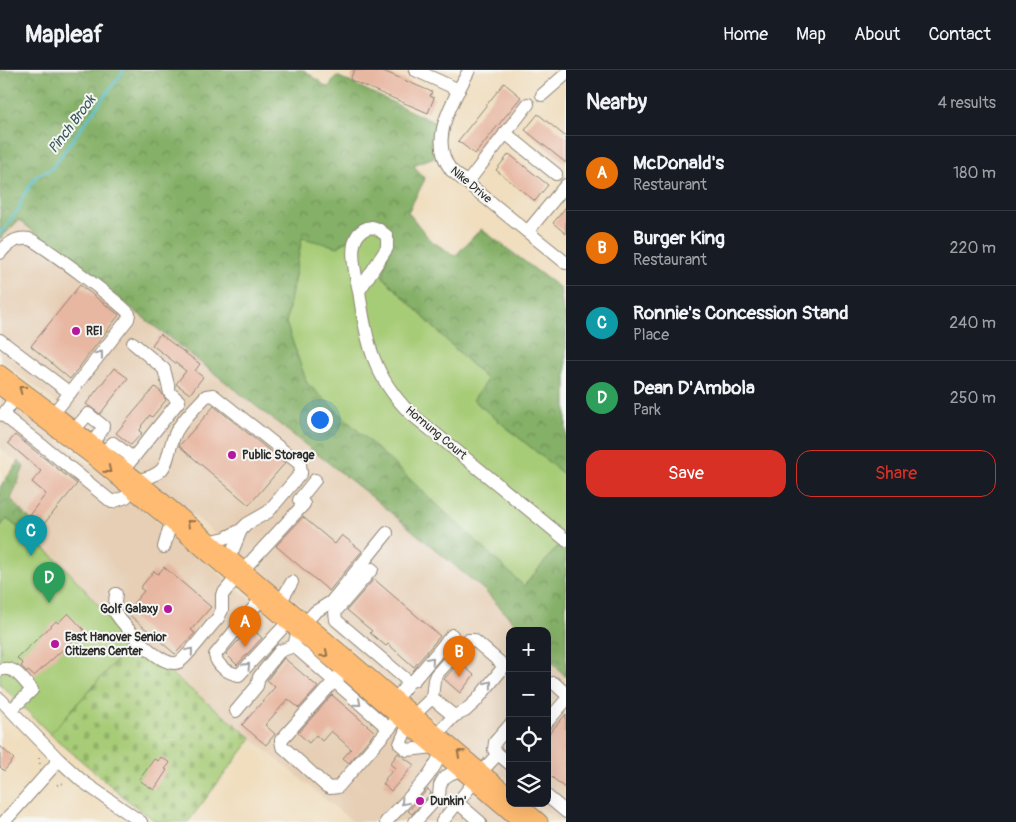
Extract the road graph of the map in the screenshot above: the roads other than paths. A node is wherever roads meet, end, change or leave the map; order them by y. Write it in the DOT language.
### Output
graph roads {
  1 [pos="415,70"];
  2 [pos="469,70"];
  3 [pos="566,74"];
  4 [pos="459,90"];
  5 [pos="542,95"];
  6 [pos="528,104"];
  7 [pos="505,133"];
  8 [pos="556,174"];
  9 [pos="467,183"];
  10 [pos="565,188"];
  11 [pos="528,231"];
  12 [pos="0,253"];
  13 [pos="566,263"];
  14 [pos="359,291"];
  15 [pos="0,340"];
  16 [pos="134,343"];
  17 [pos="0,373"];
  18 [pos="0,387"];
  19 [pos="70,393"];
  20 [pos="14,398"];
  21 [pos="54,413"];
  22 [pos="71,433"];
  23 [pos="94,449"];
  24 [pos="53,454"];
  25 [pos="129,463"];
  26 [pos="73,470"];
  27 [pos="315,480"];
  28 [pos="135,485"];
  29 [pos="170,522"];
  30 [pos="241,530"];
  31 [pos="387,533"];
  32 [pos="566,540"];
  33 [pos="212,542"];
  34 [pos="164,547"];
  35 [pos="230,557"];
  36 [pos="372,569"];
  37 [pos="240,574"];
  38 [pos="292,582"];
  39 [pos="116,594"];
  40 [pos="261,599"];
  41 [pos="281,601"];
  42 [pos="336,620"];
  43 [pos="297,625"];
  44 [pos="322,635"];
  45 [pos="452,636"];
  46 [pos="294,646"];
  47 [pos="0,670"];
  48 [pos="344,670"];
  49 [pos="334,682"];
  50 [pos="409,682"];
  51 [pos="551,684"];
  52 [pos="566,694"];
  53 [pos="432,698"];
  54 [pos="0,699"];
  55 [pos="396,699"];
  56 [pos="566,700"];
  57 [pos="11,710"];
  58 [pos="236,711"];
  59 [pos="454,716"];
  60 [pos="551,717"];
  61 [pos="407,719"];
  62 [pos="389,729"];
  63 [pos="506,730"];
  64 [pos="437,744"];
  65 [pos="498,754"];
  66 [pos="59,760"];
  67 [pos="508,762"];
  68 [pos="460,770"];
  69 [pos="478,777"];
  70 [pos="423,781"];
  71 [pos="440,785"];
  72 [pos="506,794"];
  73 [pos="551,799"];
  74 [pos="458,803"];
  75 [pos="523,807"];
  76 [pos="566,812"];
  77 [pos="125,818"];
  78 [pos="4,822"];
  79 [pos="141,822"];
  80 [pos="386,822"];
  81 [pos="415,822"];
  82 [pos="442,822"];
  83 [pos="480,822"];
  84 [pos="521,822"];
  85 [pos="540,822"];
  1 -- 4 [label="street"];
  2 -- 4 [label="street, Nike Drive"];
  3 -- 5 [label="street"];
  4 -- 9 [label="street, Nike Drive"];
  6 -- 7 [label="street"];
  7 -- 8 [label="street"];
  7 -- 9 [label="street"];
  9 -- 11 [label="street, Nike Drive"];
  10 -- 11 [label="street"];
  11 -- 13 [label="street, Nike Drive"];
  19 -- 12 [label="street, one-way"];
  14 -- 32 [label="street, Hornung Court"];
  15 -- 19 [label="street"];
  16 -- 25 [label="street"];
  21 -- 17 [label="main road, one-way"];
  18 -- 20 [label="main road"];
  19 -- 21 [label="street"];
  20 -- 22 [label="main road"];
  20 -- 24 [label="street"];
  21 -- 22 [label="main road"];
  22 -- 23 [label="main road"];
  22 -- 23 [label="street"];
  22 -- 24 [label="street"];
  23 -- 25 [label="main road"];
  23 -- 26 [label="street"];
  23 -- 28 [label="main road, one-way"];
  24 -- 26 [label="street"];
  25 -- 28 [label="main road"];
  26 -- 28 [label="street"];
  27 -- 37 [label="street"];
  28 -- 29 [label="main road"];
  28 -- 30 [label="street"];
  33 -- 28 [label="main road, one-way"];
  29 -- 34 [label="street"];
  29 -- 37 [label="main road"];
  30 -- 33 [label="street"];
  30 -- 35 [label="street"];
  31 -- 43 [label="street"];
  33 -- 35 [label="main road"];
  35 -- 37 [label="main road"];
  36 -- 42 [label="street"];
  39 -- 37 [label="street, one-way"];
  37 -- 40 [label="main road"];
  37 -- 41 [label="main road"];
  38 -- 41 [label="street"];
  40 -- 43 [label="main road"];
  40 -- 43 [label="street, one-way"];
  41 -- 43 [label="main road"];
  42 -- 44 [label="street"];
  42 -- 50 [label="street"];
  43 -- 44 [label="main road"];
  43 -- 46 [label="street"];
  43 -- 48 [label="main road, one-way"];
  44 -- 55 [label="main road"];
  50 -- 45 [label="street, one-way"];
  46 -- 49 [label="street"];
  46 -- 58 [label="street"];
  47 -- 57 [label="street"];
  48 -- 49 [label="street"];
  48 -- 61 [label="main road"];
  49 -- 62 [label="street, one-way"];
  49 -- 62 [label="street"];
  50 -- 55 [label="street"];
  51 -- 52 [label="street"];
  53 -- 59 [label="street"];
  59 -- 53 [label="street, one-way"];
  53 -- 61 [label="street"];
  54 -- 57 [label="street"];
  55 -- 61 [label="main road"];
  56 -- 60 [label="street"];
  57 -- 66 [label="street"];
  59 -- 64 [label="street"];
  61 -- 62 [label="street"];
  61 -- 64 [label="main road"];
  61 -- 64 [label="street"];
  63 -- 65 [label="street"];
  64 -- 68 [label="main road"];
  69 -- 64 [label="main road, one-way"];
  64 -- 70 [label="street"];
  65 -- 67 [label="street"];
  65 -- 69 [label="street"];
  66 -- 77 [label="street"];
  66 -- 78 [label="street"];
  68 -- 69 [label="main road"];
  68 -- 71 [label="street"];
  69 -- 72 [label="main road"];
  69 -- 74 [label="street"];
  69 -- 84 [label="main road"];
  70 -- 71 [label="street"];
  70 -- 80 [label="street, one-way"];
  71 -- 81 [label="street"];
  73 -- 76 [label="street"];
  74 -- 82 [label="street"];
  74 -- 83 [label="street"];
  75 -- 85 [label="main road"];
  77 -- 79 [label="street"];
}
